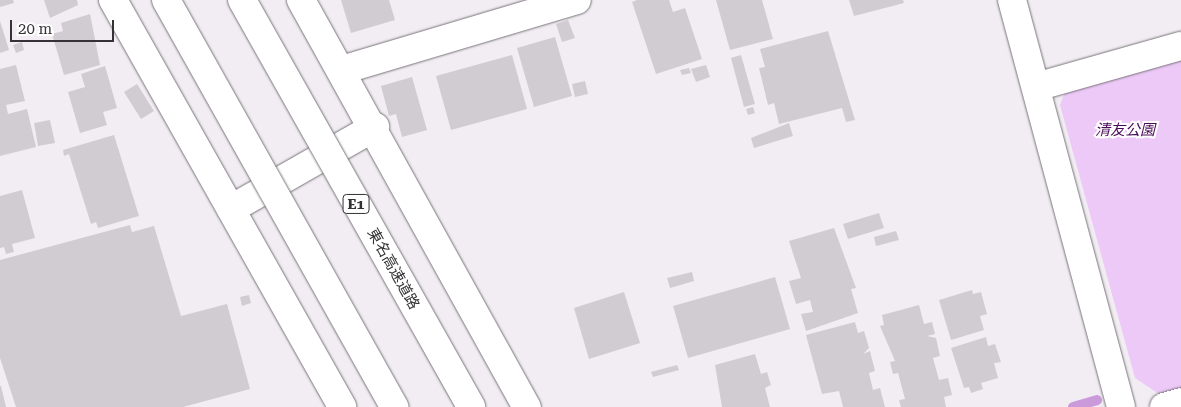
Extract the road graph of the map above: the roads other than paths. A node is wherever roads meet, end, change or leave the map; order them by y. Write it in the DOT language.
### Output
graph roads {
  1 [pos="112,0"];
  2 [pos="166,0"];
  3 [pos="242,0"];
  4 [pos="301,0"];
  5 [pos="577,0"];
  6 [pos="1012,0"];
  7 [pos="1181,46"];
  8 [pos="342,70"];
  9 [pos="1036,88"];
  10 [pos="375,127"];
  11 [pos="231,208"];
  12 [pos="1181,402"];
  13 [pos="342,407"];
  14 [pos="394,407"];
  15 [pos="471,407"];
  16 [pos="527,407"];
  17 [pos="1121,407"];
  18 [pos="1164,407"];
  1 -- 11 [label="main road"];
  2 -- 14 [label="main road, bridge"];
  3 -- 15 [label="main road, 東名高速道路 / E1, bridge"];
  4 -- 8 [label="main road"];
  5 -- 8 [label="main road"];
  6 -- 9 [label="main road"];
  7 -- 9 [label="main road"];
  8 -- 10 [label="main road"];
  9 -- 17 [label="main road"];
  10 -- 11 [label="main road"];
  10 -- 16 [label="main road"];
  11 -- 13 [label="main road"];
  12 -- 18 [label="main road"];
}
